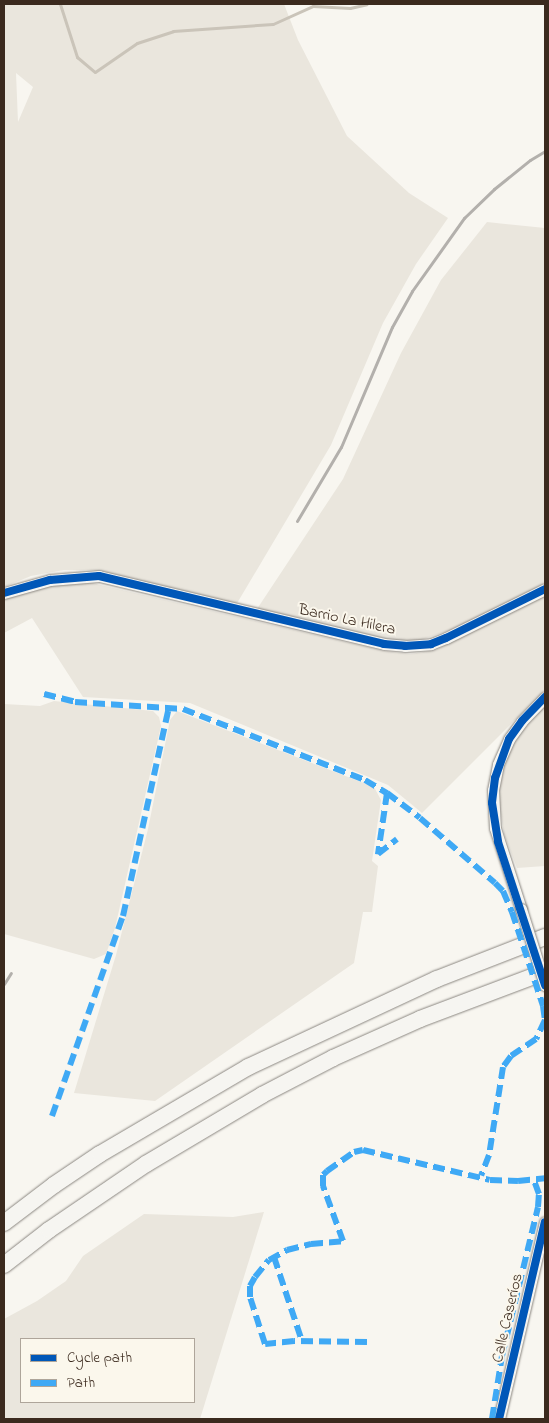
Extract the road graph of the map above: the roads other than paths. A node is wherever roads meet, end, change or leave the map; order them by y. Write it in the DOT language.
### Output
graph roads {
  1 [pos="545,589"];
  2 [pos="4,593"];
  3 [pos="545,697"];
  4 [pos="545,937"];
  5 [pos="545,972"];
  6 [pos="545,985"];
  7 [pos="545,1222"];
  8 [pos="4,1223"];
  9 [pos="4,1265"];
  10 [pos="499,1419"];
  1 -- 2 [label="street, Barrio La Hilera"];
  3 -- 6 [label="street, bridge"];
  4 -- 8 [label="highway"];
  5 -- 9 [label="highway"];
  7 -- 10 [label="street, Calle Caseríos"];
}
